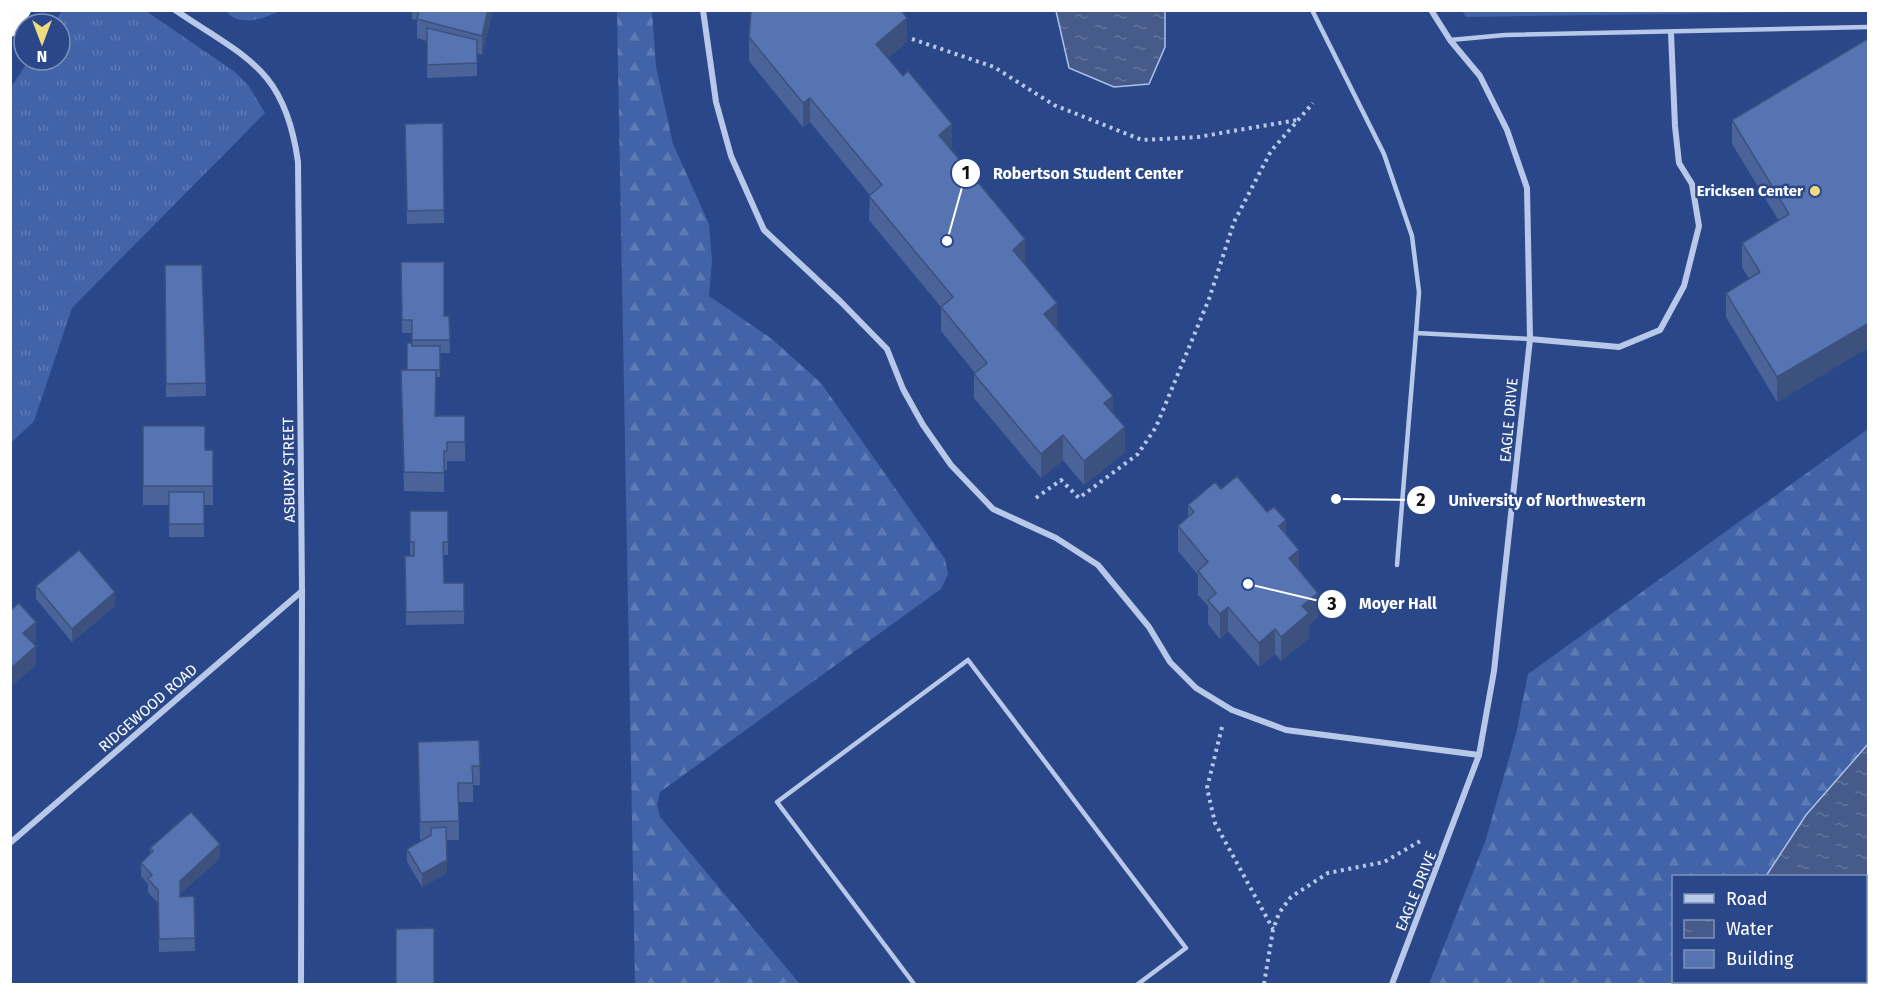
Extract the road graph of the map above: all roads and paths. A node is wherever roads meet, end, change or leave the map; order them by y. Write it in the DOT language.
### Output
graph roads {
  1 [pos="23,10"];
  2 [pos="175,10"];
  3 [pos="703,10"];
  4 [pos="1312,10"];
  5 [pos="1431,10"];
  6 [pos="1869,27"];
  7 [pos="10,29"];
  8 [pos="1671,33"];
  9 [pos="912,39"];
  10 [pos="1450,40"];
  11 [pos="1313,103"];
  12 [pos="1298,119"];
  13 [pos="1416,333"];
  14 [pos="1530,339"];
  15 [pos="1036,498"];
  16 [pos="1397,566"];
  17 [pos="302,591"];
  18 [pos="1222,727"];
  19 [pos="1479,755"];
  20 [pos="1422,840"];
  21 [pos="10,843"];
  22 [pos="1273,930"];
  23 [pos="301,984"];
  24 [pos="914,984"];
  25 [pos="1138,984"];
  26 [pos="1264,984"];
  27 [pos="1392,984"];
  1 -- 7 [label="highway"];
  2 -- 17 [label="street, ASBURY STREET"];
  3 -- 19 [label="street"];
  4 -- 13 [label="lane"];
  5 -- 10 [label="street, EAGLE DRIVE"];
  6 -- 8 [label="lane"];
  8 -- 10 [label="lane"];
  8 -- 14 [label="street"];
  9 -- 12 [label="path"];
  10 -- 14 [label="street, EAGLE DRIVE"];
  11 -- 12 [label="path"];
  12 -- 15 [label="path"];
  13 -- 14 [label="lane"];
  13 -- 16 [label="lane"];
  14 -- 19 [label="street, EAGLE DRIVE"];
  17 -- 21 [label="street, RIDGEWOOD ROAD"];
  17 -- 23 [label="street, ASBURY STREET"];
  18 -- 22 [label="path"];
  19 -- 27 [label="street, EAGLE DRIVE"];
  20 -- 22 [label="path"];
  22 -- 26 [label="path"];
  24 -- 25 [label="lane"];
}
